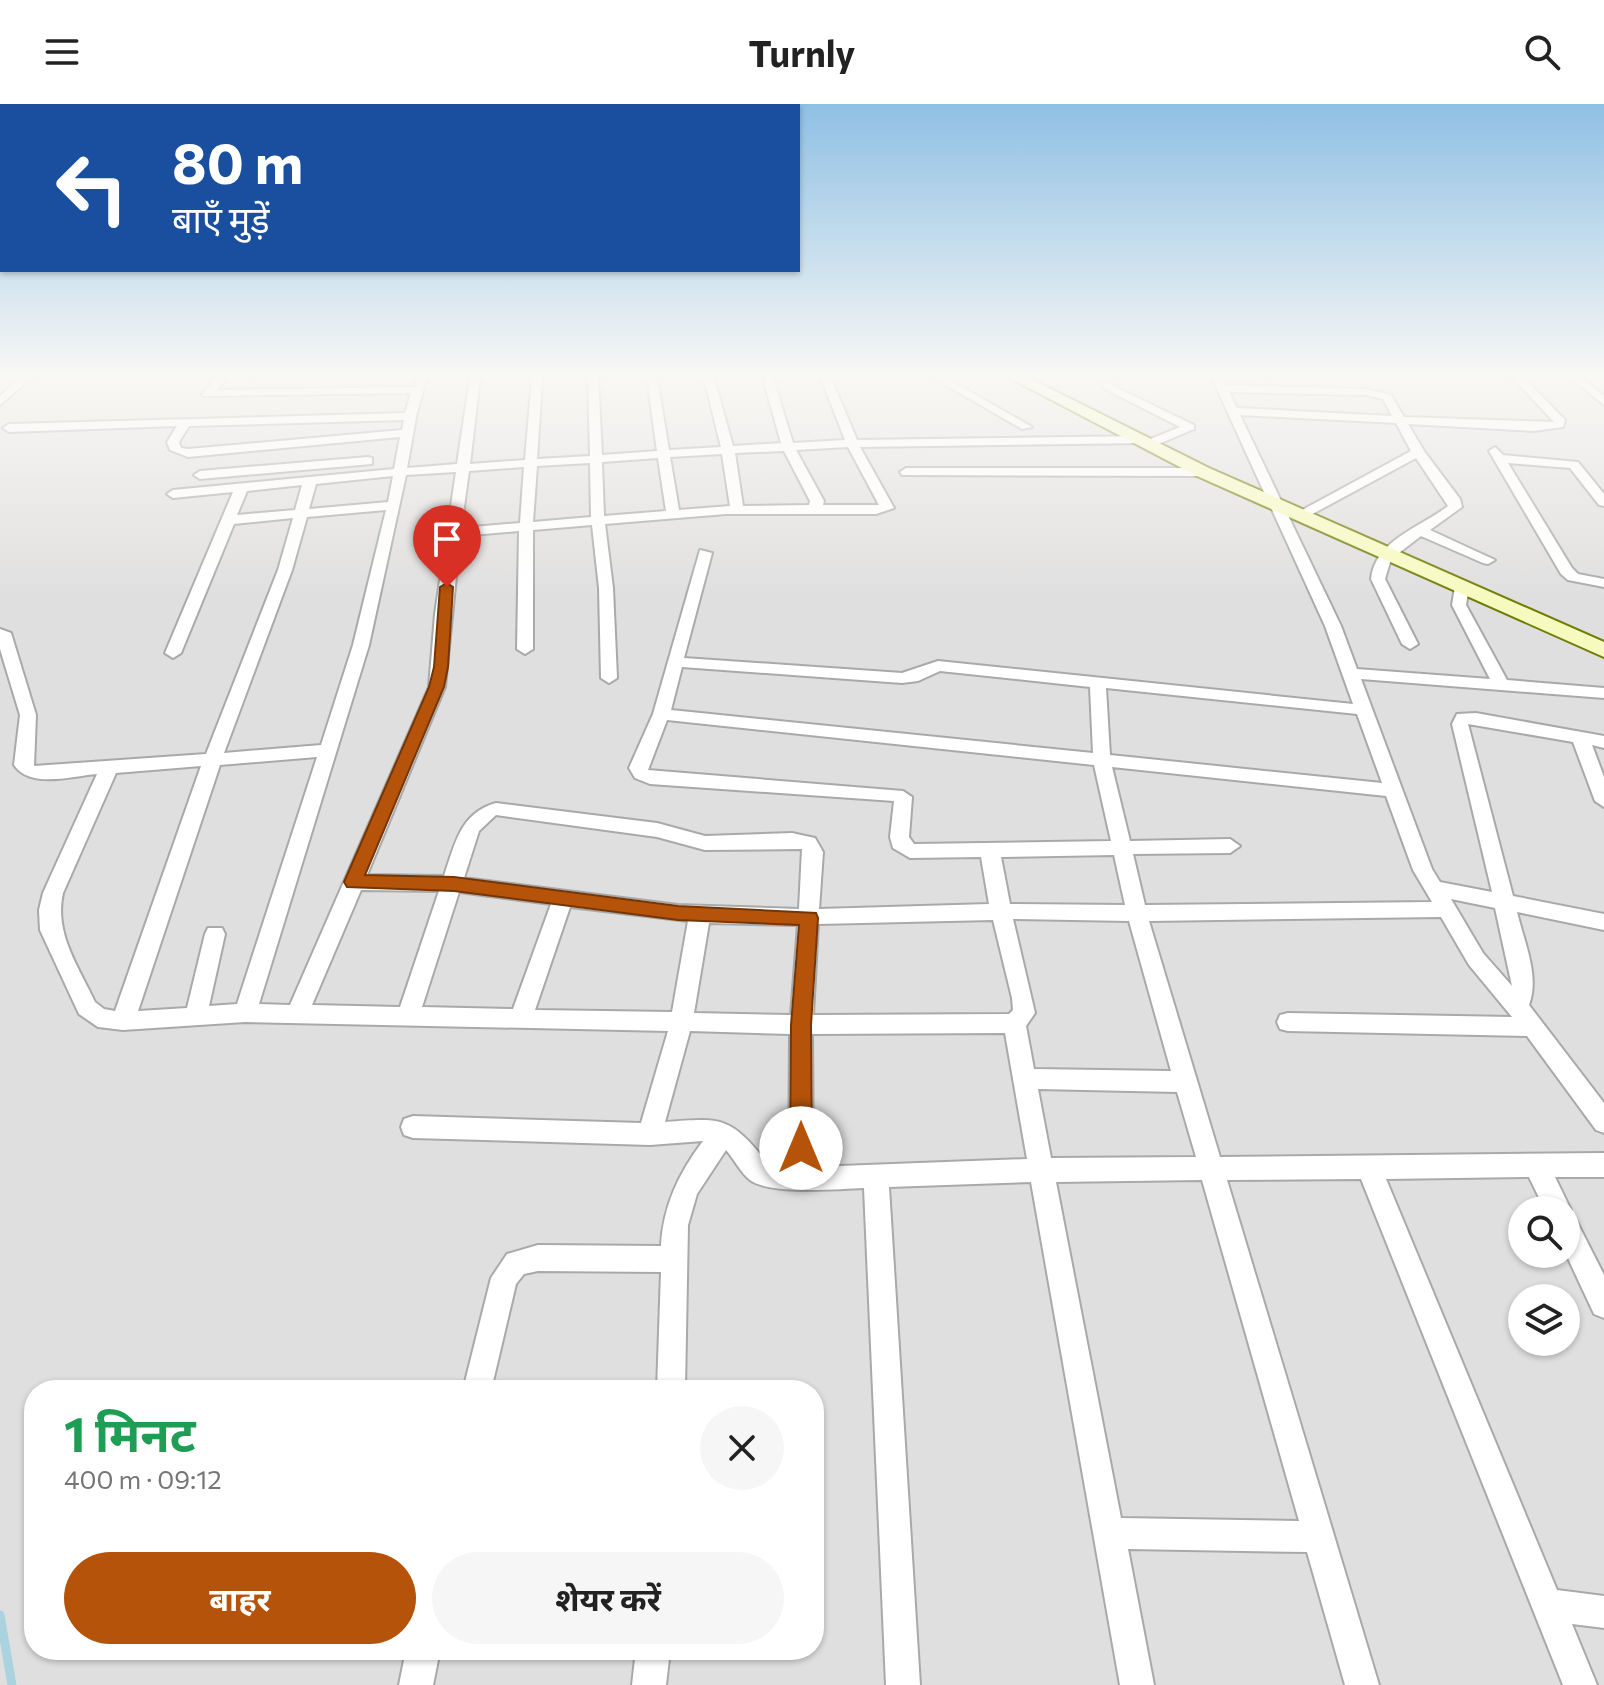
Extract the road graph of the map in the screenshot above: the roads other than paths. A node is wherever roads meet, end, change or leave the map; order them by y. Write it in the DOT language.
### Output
graph roads {
  1 [pos="404,452"];
  2 [pos="464,452"];
  3 [pos="529,452"];
  4 [pos="595,452"];
  5 [pos="663,452"];
  6 [pos="705,452"];
  7 [pos="728,452"];
  8 [pos="791,452"];
  9 [pos="857,452"];
  10 [pos="1165,452"];
  11 [pos="1250,452"];
  12 [pos="1418,452"];
  13 [pos="663,455"];
  14 [pos="595,461"];
  15 [pos="401,465"];
  16 [pos="528,465"];
  17 [pos="461,469"];
  18 [pos="906,472"];
  19 [pos="1203,472"];
  20 [pos="200,475"];
  21 [pos="310,481"];
  22 [pos="242,487"];
  23 [pos="173,494"];
  24 [pos="1604,502"];
  25 [pos="1273,503"];
  26 [pos="394,505"];
  27 [pos="815,509"];
  28 [pos="737,510"];
  29 [pos="300,515"];
  30 [pos="673,515"];
  31 [pos="1300,515"];
  32 [pos="229,520"];
  33 [pos="598,522"];
  34 [pos="526,527"];
  35 [pos="1421,531"];
  36 [pos="453,533"];
  37 [pos="705,553"];
  38 [pos="1386,553"];
  39 [pos="1488,560"];
  40 [pos="1604,583"];
  41 [pos="1462,587"];
  42 [pos="3,633"];
  43 [pos="1410,644"];
  44 [pos="525,649"];
  45 [pos="1604,650"];
  46 [pos="173,653"];
  47 [pos="675,662"];
  48 [pos="1351,673"];
  49 [pos="609,678"];
  50 [pos="1098,683"];
  51 [pos="1501,685"];
  52 [pos="1604,693"];
  53 [pos="1365,710"];
  54 [pos="661,714"];
  55 [pos="1581,740"];
  56 [pos="1604,742"];
  57 [pos="330,750"];
  58 [pos="1102,760"];
  59 [pos="212,761"];
  60 [pos="109,768"];
  61 [pos="1393,790"];
  62 [pos="1604,801"];
  63 [pos="1230,846"];
  64 [pos="1121,848"];
  65 [pos="990,851"];
  66 [pos="353,882"];
  67 [pos="454,884"];
  68 [pos="1434,888"];
  69 [pos="563,898"];
  70 [pos="1503,902"];
  71 [pos="1445,909"];
  72 [pos="1136,911"];
  73 [pos="1001,912"];
  74 [pos="700,914"];
  75 [pos="809,918"];
  76 [pos="1604,922"];
  77 [pos="215,934"];
  78 [pos="1517,1007"];
  79 [pos="245,1013"];
  80 [pos="297,1015"];
  81 [pos="196,1016"];
  82 [pos="408,1017"];
  83 [pos="520,1020"];
  84 [pos="123,1021"];
  85 [pos="1288,1022"];
  86 [pos="681,1023"];
  87 [pos="1014,1023"];
  88 [pos="801,1025"];
  89 [pos="1532,1027"];
  90 [pos="1025,1079"];
  91 [pos="1187,1082"];
  92 [pos="1604,1122"];
  93 [pos="413,1127"];
  94 [pos="724,1133"];
  95 [pos="650,1134"];
  96 [pos="1604,1165"];
  97 [pos="1536,1166"];
  98 [pos="1369,1167"];
  99 [pos="1213,1169"];
  100 [pos="1043,1170"];
  101 [pos="876,1176"];
  102 [pos="801,1179"];
  103 [pos="1551,1196"];
  104 [pos="1580,1255"];
  105 [pos="674,1259"];
  106 [pos="1604,1304"];
  107 [pos="479,1380"];
  108 [pos="671,1380"];
  109 [pos="1110,1533"];
  110 [pos="1319,1537"];
  111 [pos="1549,1605"];
  112 [pos="1604,1612"];
  113 [pos="421,1660"];
  114 [pos="652,1660"];
  115 [pos="416,1685"];
  116 [pos="649,1685"];
  117 [pos="903,1685"];
  118 [pos="1137,1685"];
  119 [pos="1362,1685"];
  120 [pos="1580,1685"];
  1 -- 15 [label="street"];
  2 -- 17 [label="street"];
  3 -- 16 [label="street"];
  4 -- 14 [label="street"];
  5 -- 13 [label="street"];
  6 -- 13 [label="street"];
  7 -- 28 [label="street"];
  8 -- 27 [label="street"];
  9 -- 27 [label="street"];
  10 -- 19 [label="street"];
  11 -- 25 [label="street"];
  12 -- 31 [label="street"];
  12 -- 35 [label="street"];
  13 -- 14 [label="street"];
  13 -- 30 [label="street"];
  14 -- 16 [label="street"];
  14 -- 33 [label="street"];
  15 -- 17 [label="street"];
  15 -- 20 [label="street"];
  15 -- 21 [label="street"];
  15 -- 26 [label="street"];
  16 -- 17 [label="street"];
  16 -- 34 [label="street"];
  17 -- 36 [label="street"];
  18 -- 19 [label="street"];
  19 -- 25 [label="street"];
  21 -- 22 [label="street"];
  21 -- 29 [label="street"];
  22 -- 23 [label="street"];
  22 -- 32 [label="street"];
  24 -- 40 [label="street"];
  25 -- 31 [label="street"];
  25 -- 48 [label="street"];
  26 -- 29 [label="street"];
  26 -- 57 [label="street"];
  27 -- 28 [label="street"];
  28 -- 30 [label="street"];
  29 -- 32 [label="street"];
  29 -- 59 [label="street"];
  30 -- 33 [label="street"];
  31 -- 38 [label="street"];
  32 -- 46 [label="street"];
  33 -- 34 [label="street"];
  33 -- 49 [label="street"];
  34 -- 36 [label="street"];
  34 -- 44 [label="street"];
  35 -- 38 [label="street"];
  35 -- 39 [label="street"];
  36 -- 66 [label="street"];
  37 -- 47 [label="street"];
  38 -- 41 [label="street"];
  38 -- 43 [label="street"];
  41 -- 45 [label="street"];
  41 -- 51 [label="street"];
  42 -- 60 [label="street"];
  47 -- 50 [label="street"];
  47 -- 54 [label="street"];
  48 -- 51 [label="street"];
  48 -- 53 [label="street"];
  50 -- 53 [label="street"];
  50 -- 58 [label="street"];
  51 -- 52 [label="street"];
  53 -- 61 [label="street"];
  54 -- 58 [label="street"];
  54 -- 65 [label="street"];
  55 -- 56 [label="street"];
  55 -- 62 [label="street"];
  55 -- 70 [label="street"];
  57 -- 59 [label="street"];
  57 -- 79 [label="street"];
  58 -- 61 [label="street"];
  58 -- 64 [label="street"];
  59 -- 60 [label="street"];
  59 -- 84 [label="street"];
  60 -- 84 [label="street"];
  61 -- 68 [label="street"];
  63 -- 64 [label="street"];
  64 -- 65 [label="street"];
  64 -- 72 [label="street"];
  65 -- 73 [label="street"];
  66 -- 67 [label="street"];
  66 -- 80 [label="street"];
  67 -- 69 [label="street"];
  67 -- 75 [label="street"];
  67 -- 82 [label="street"];
  68 -- 70 [label="street"];
  68 -- 71 [label="street"];
  69 -- 74 [label="street"];
  69 -- 83 [label="street"];
  70 -- 76 [label="street"];
  70 -- 78 [label="street"];
  71 -- 72 [label="street"];
  71 -- 78 [label="street"];
  72 -- 73 [label="street"];
  72 -- 91 [label="street"];
  73 -- 75 [label="street"];
  73 -- 87 [label="street"];
  74 -- 75 [label="street"];
  74 -- 86 [label="street"];
  75 -- 88 [label="street"];
  77 -- 81 [label="street"];
  78 -- 89 [label="street"];
  79 -- 80 [label="street"];
  79 -- 81 [label="street"];
  80 -- 82 [label="street"];
  81 -- 84 [label="street"];
  82 -- 83 [label="street"];
  83 -- 86 [label="street"];
  85 -- 89 [label="street"];
  86 -- 88 [label="street"];
  86 -- 95 [label="street"];
  87 -- 88 [label="street"];
  87 -- 90 [label="street"];
  88 -- 102 [label="street"];
  89 -- 92 [label="street"];
  90 -- 91 [label="street"];
  90 -- 100 [label="street"];
  91 -- 99 [label="street"];
  93 -- 95 [label="street"];
  94 -- 95 [label="street"];
  94 -- 102 [label="street"];
  94 -- 105 [label="street"];
  96 -- 97 [label="street"];
  97 -- 98 [label="street"];
  97 -- 103 [label="street"];
  98 -- 99 [label="street"];
  98 -- 111 [label="street"];
  99 -- 100 [label="street"];
  99 -- 110 [label="street"];
  100 -- 101 [label="street"];
  100 -- 109 [label="street"];
  101 -- 102 [label="street"];
  101 -- 117 [label="street"];
  104 -- 106 [label="street"];
  105 -- 107 [label="street"];
  105 -- 108 [label="street"];
  109 -- 110 [label="street"];
  109 -- 118 [label="street"];
  110 -- 119 [label="street"];
  111 -- 112 [label="street"];
  111 -- 120 [label="street"];
  113 -- 115 [label="street"];
  114 -- 116 [label="street"];
}
